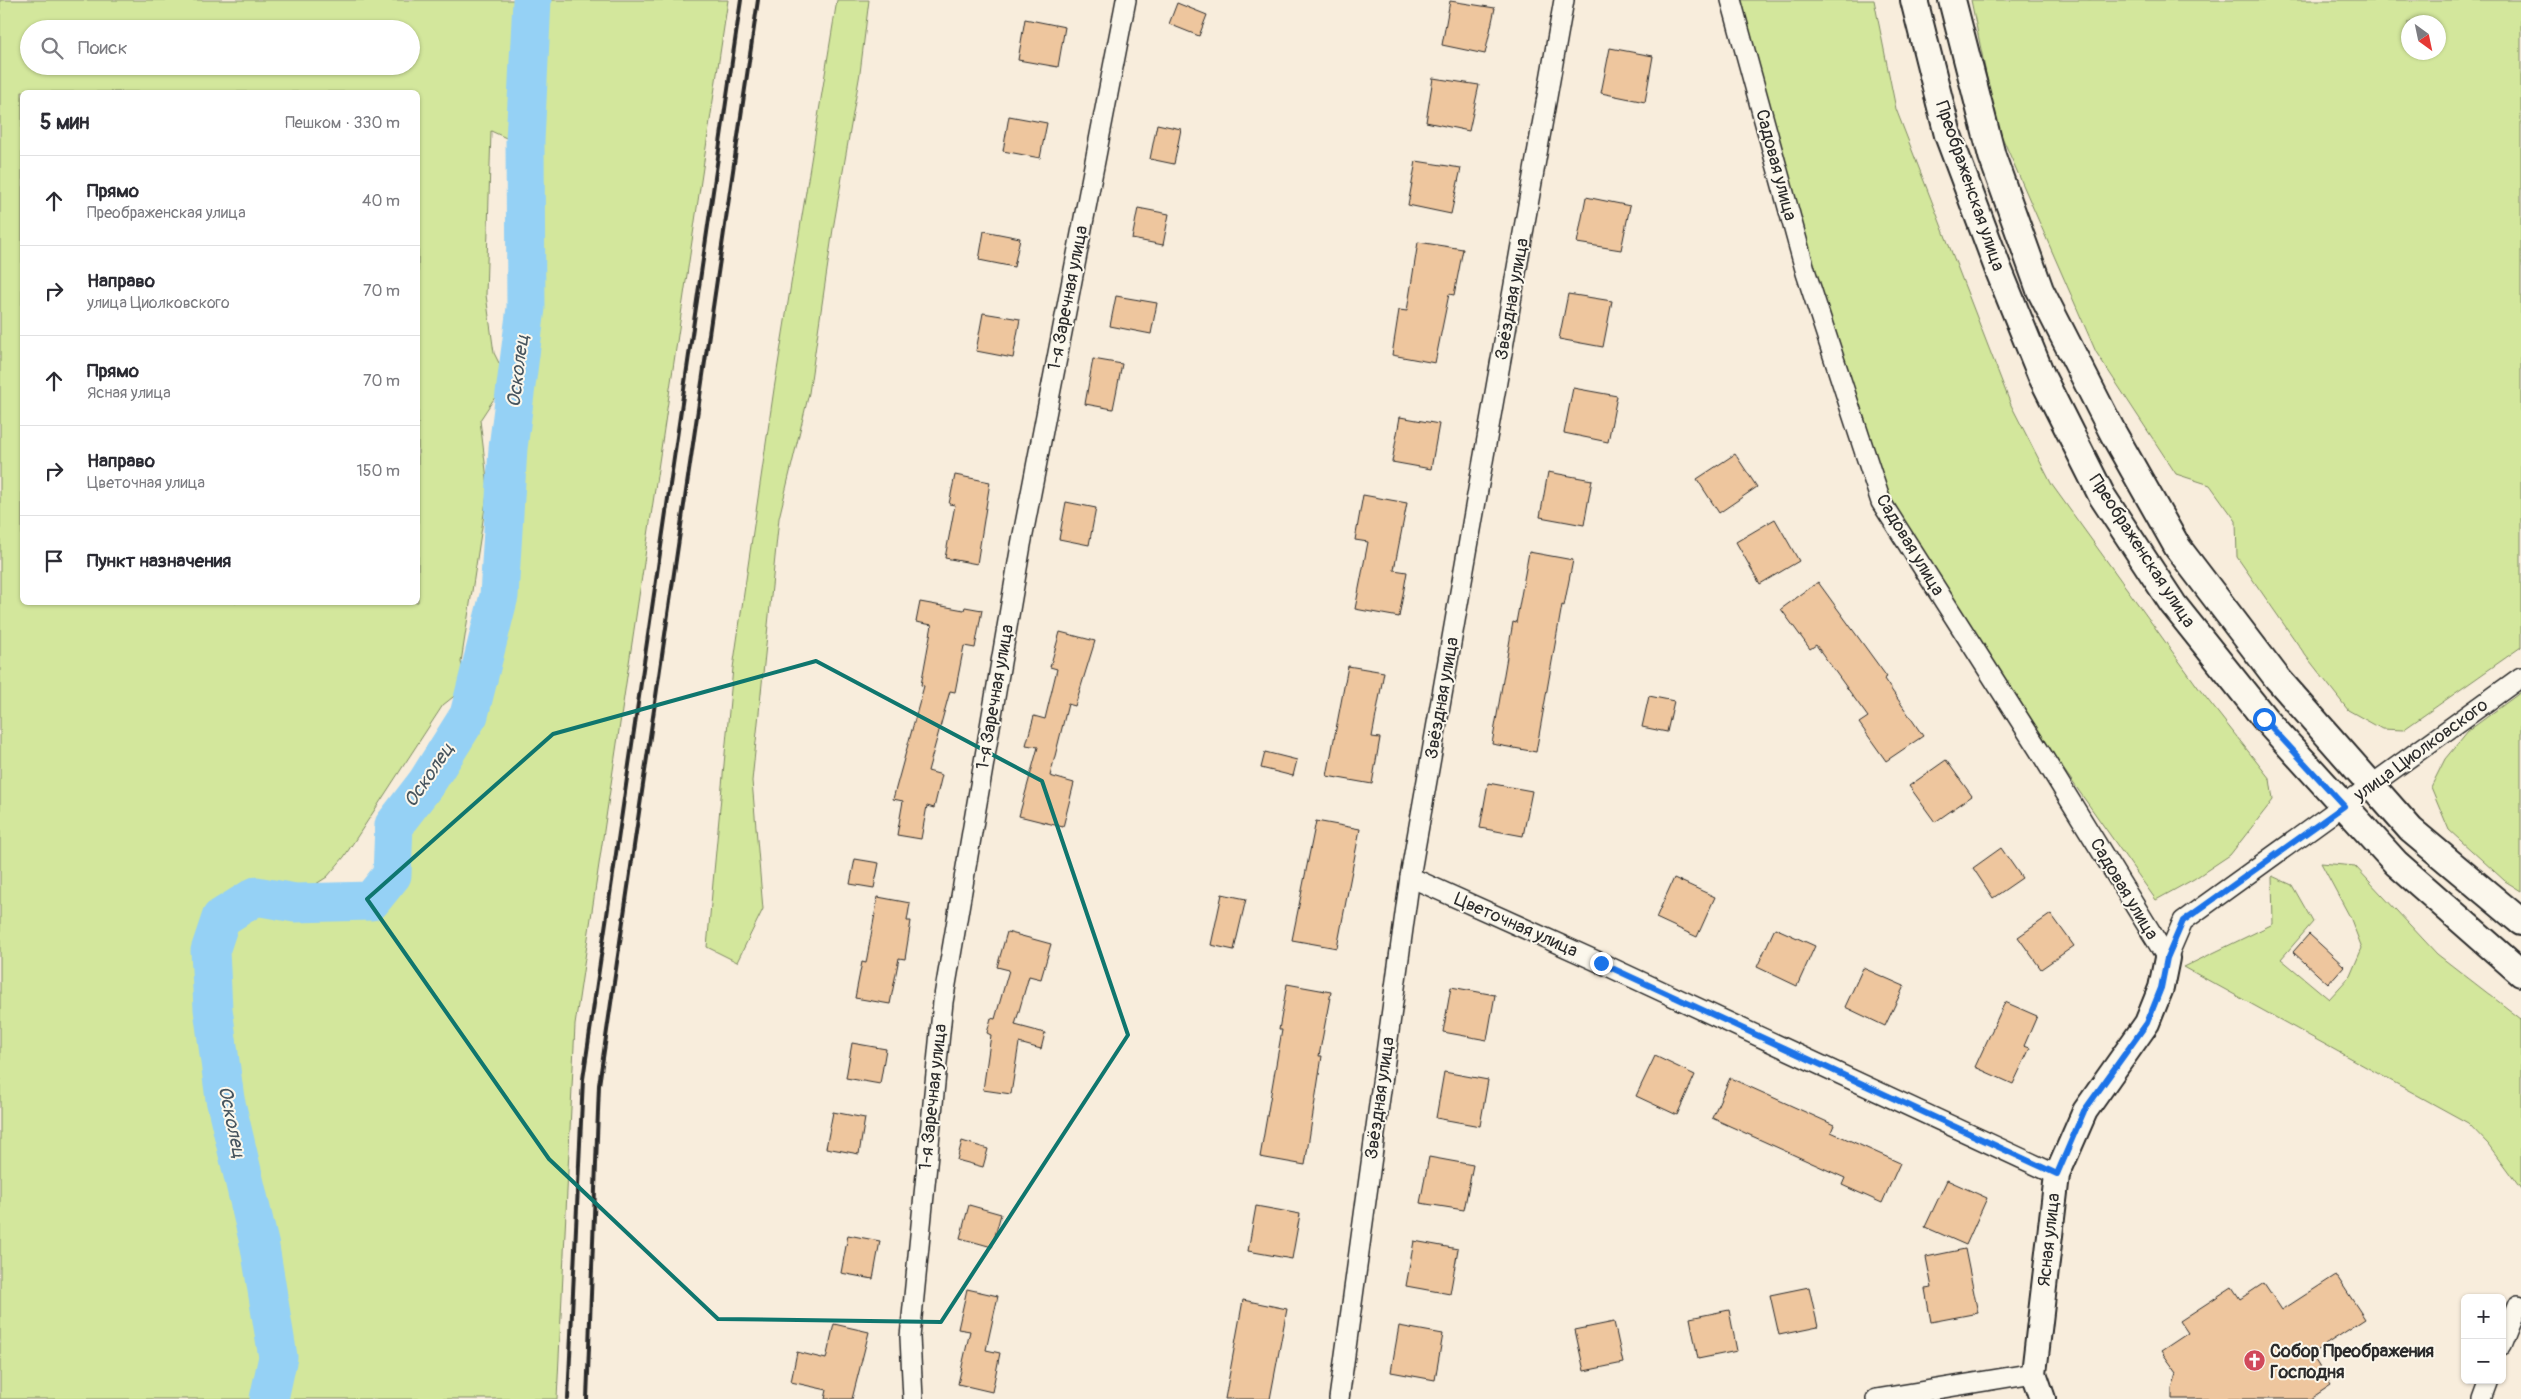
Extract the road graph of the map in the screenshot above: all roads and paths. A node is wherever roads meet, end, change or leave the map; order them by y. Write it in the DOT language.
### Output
graph roads {
  1 [pos="1126,0"];
  2 [pos="1564,0"];
  3 [pos="1731,0"];
  4 [pos="1914,0"];
  5 [pos="1952,0"];
  6 [pos="2521,677"];
  7 [pos="2372,786"];
  8 [pos="2344,806"];
  9 [pos="1410,877"];
  10 [pos="2521,922"];
  11 [pos="2167,958"];
  12 [pos="2521,973"];
  13 [pos="2057,1174"];
  14 [pos="2521,1306"];
  15 [pos="2504,1339"];
  16 [pos="2034,1373"];
  17 [pos="2488,1384"];
  18 [pos="913,1399"];
  19 [pos="1339,1399"];
  20 [pos="1876,1399"];
  21 [pos="2043,1399"];
  22 [pos="2482,1399"];
  1 -- 18 [label="street, 1-я Заречная улица"];
  2 -- 9 [label="street, Звёздная улица"];
  3 -- 11 [label="street, Садовая улица"];
  4 -- 8 [label="main road, Преображенская улица"];
  5 -- 7 [label="main road, Преображенская улица"];
  6 -- 7 [label="street, улица Циолковского"];
  7 -- 8 [label="street, улица Циолковского"];
  7 -- 10 [label="main road, Преображенская улица"];
  8 -- 11 [label="street, улица Циолковского"];
  8 -- 12 [label="main road, Преображенская улица"];
  9 -- 13 [label="street, Цветочная улица"];
  9 -- 19 [label="street, Звёздная улица"];
  11 -- 13 [label="street, Ясная улица"];
  13 -- 16 [label="street, Ясная улица"];
  14 -- 15 [label="street"];
  16 -- 20 [label="street"];
  16 -- 21 [label="street, Ясная улица"];
  17 -- 22 [label="street"];
}
